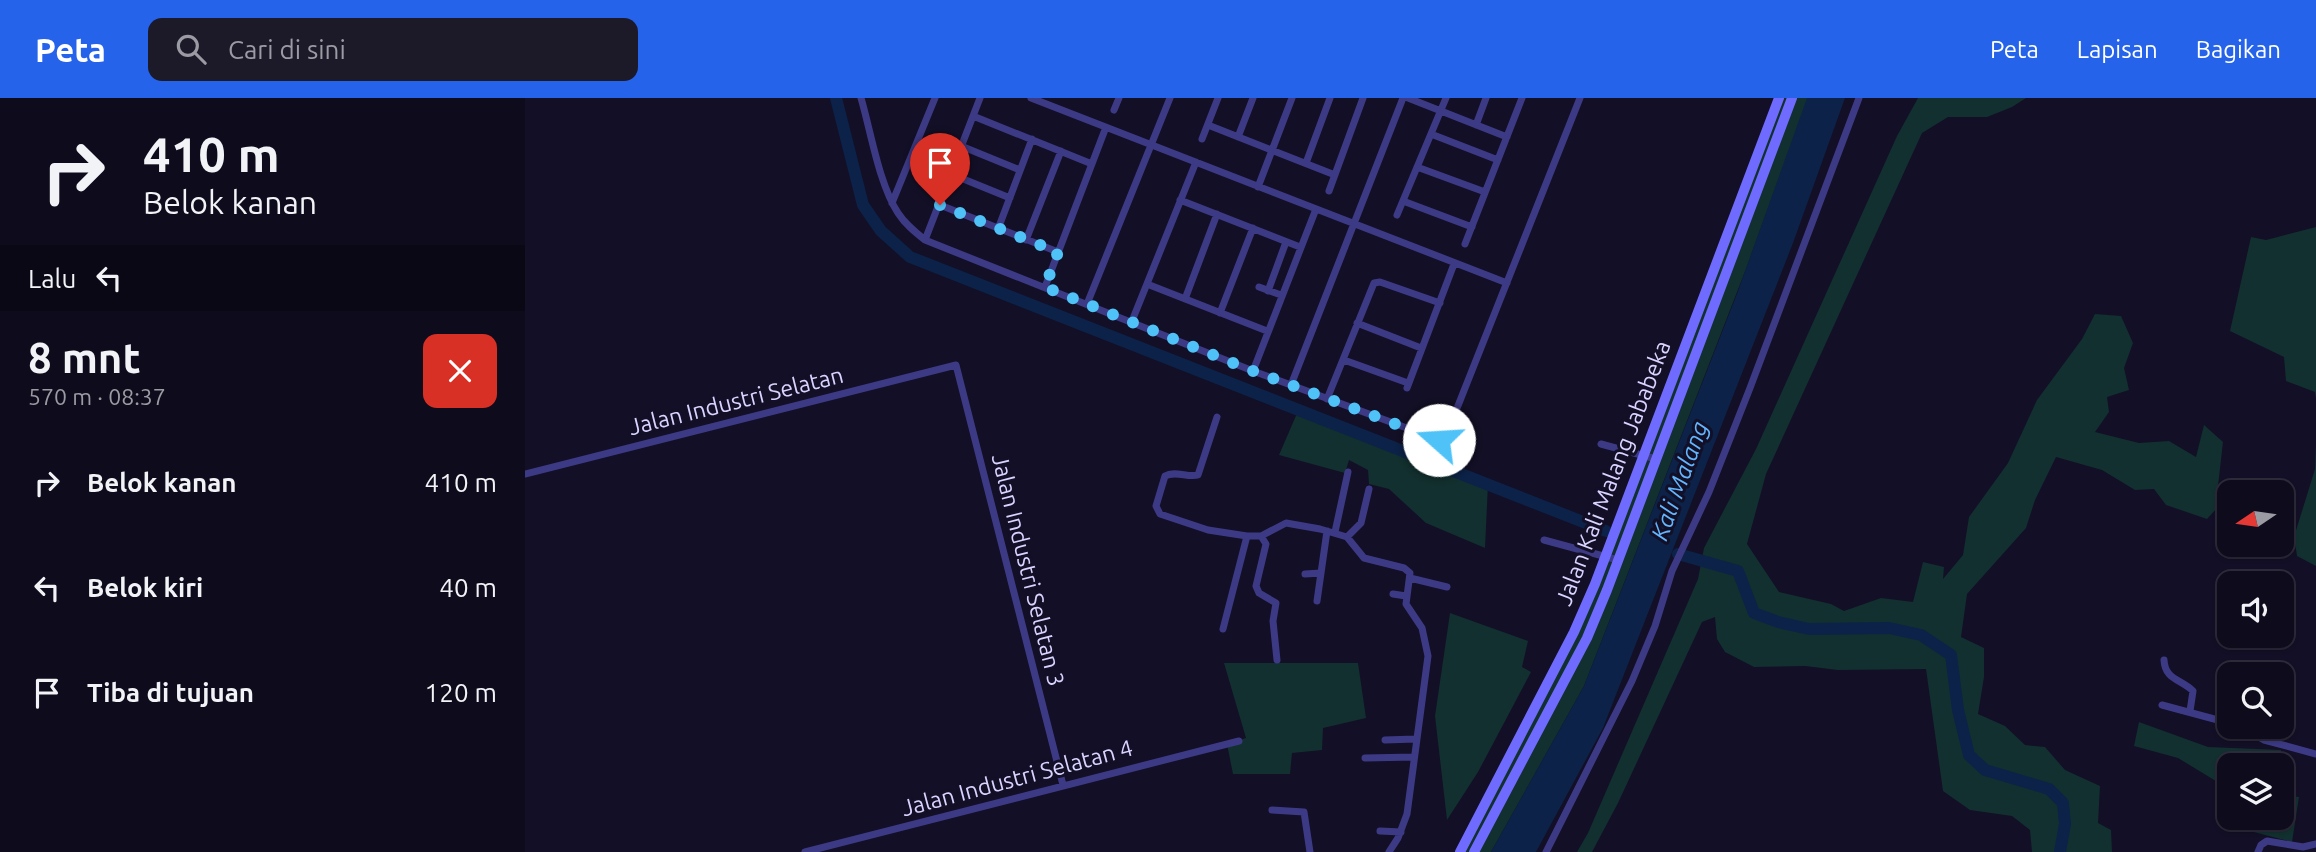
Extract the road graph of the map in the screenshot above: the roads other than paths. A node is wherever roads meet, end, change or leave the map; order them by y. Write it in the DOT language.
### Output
graph roads {
  1 [pos="861,98"];
  2 [pos="935,98"];
  3 [pos="979,98"];
  4 [pos="1031,98"];
  5 [pos="1119,98"];
  6 [pos="1170,98"];
  7 [pos="1218,98"];
  8 [pos="1253,98"];
  9 [pos="1292,98"];
  10 [pos="1330,98"];
  11 [pos="1363,98"];
  12 [pos="1403,98"];
  13 [pos="1408,98"];
  14 [pos="1446,98"];
  15 [pos="1486,98"];
  16 [pos="1522,98"];
  17 [pos="1580,98"];
  18 [pos="1779,98"];
  19 [pos="1792,98"];
  20 [pos="1859,98"];
  21 [pos="1044,100"];
  22 [pos="1114,110"];
  23 [pos="1441,111"];
  24 [pos="973,116"];
  25 [pos="1208,125"];
  26 [pos="1476,125"];
  27 [pos="1106,127"];
  28 [pos="1431,134"];
  29 [pos="1238,137"];
  30 [pos="1507,137"];
  31 [pos="1032,139"];
  32 [pos="1202,139"];
  33 [pos="1152,144"];
  34 [pos="961,146"];
  35 [pos="1272,150"];
  36 [pos="1061,151"];
  37 [pos="1498,160"];
  38 [pos="1196,162"];
  39 [pos="1305,163"];
  40 [pos="1092,164"];
  41 [pos="1417,167"];
  42 [pos="1020,170"];
  43 [pos="951,174"];
  44 [pos="1335,175"];
  45 [pos="1258,187"];
  46 [pos="1329,191"];
  47 [pos="1485,192"];
  48 [pos="1010,198"];
  49 [pos="1180,200"];
  50 [pos="1403,201"];
  51 [pos="892,203"];
  52 [pos="940,205"];
  53 [pos="1316,209"];
  54 [pos="1217,214"];
  55 [pos="1397,215"];
  56 [pos="1354,224"];
  57 [pos="1472,227"];
  58 [pos="1253,228"];
  59 [pos="998,229"];
  60 [pos="925,240"];
  61 [pos="1026,240"];
  62 [pos="1286,242"];
  63 [pos="1465,244"];
  64 [pos="1300,247"];
  65 [pos="1058,252"];
  66 [pos="1454,264"];
  67 [pos="1147,284"];
  68 [pos="1507,284"];
  69 [pos="1045,287"];
  70 [pos="1259,287"];
  71 [pos="1268,290"];
  72 [pos="1281,295"];
  73 [pos="1185,299"];
  74 [pos="1440,303"];
  75 [pos="1087,304"];
  76 [pos="1220,313"];
  77 [pos="1132,321"];
  78 [pos="1357,323"];
  79 [pos="1267,331"];
  80 [pos="1421,348"];
  81 [pos="1344,360"];
  82 [pos="956,365"];
  83 [pos="1253,371"];
  84 [pos="1291,385"];
  85 [pos="1327,400"];
  86 [pos="1217,417"];
  87 [pos="1601,444"];
  88 [pos="1643,455"];
  89 [pos="1655,459"];
  90 [pos="1348,472"];
  91 [pos="525,474"];
  92 [pos="1369,489"];
  93 [pos="1331,531"];
  94 [pos="1247,536"];
  95 [pos="1261,536"];
  96 [pos="1347,537"];
  97 [pos="1544,540"];
  98 [pos="1607,553"];
  99 [pos="1619,556"];
  100 [pos="1321,573"];
  101 [pos="1305,574"];
  102 [pos="1411,578"];
  103 [pos="1447,587"];
  104 [pos="1393,594"];
  105 [pos="1406,596"];
  106 [pos="1317,601"];
  107 [pos="1223,629"];
  108 [pos="1277,660"];
  109 [pos="2164,660"];
  110 [pos="2162,705"];
  111 [pos="2189,711"];
  112 [pos="2217,719"];
  113 [pos="1415,739"];
  114 [pos="2263,739"];
  115 [pos="1238,740"];
  116 [pos="1385,740"];
  117 [pos="2316,754"];
  118 [pos="1413,757"];
  119 [pos="1365,758"];
  120 [pos="1499,779"];
  121 [pos="1510,784"];
  122 [pos="1063,785"];
  123 [pos="1272,810"];
  124 [pos="1380,831"];
  125 [pos="1401,832"];
  126 [pos="2316,844"];
  127 [pos="2302,850"];
  128 [pos="805,852"];
  129 [pos="1310,852"];
  130 [pos="1389,852"];
  131 [pos="1460,852"];
  132 [pos="1474,852"];
  133 [pos="1546,852"];
  134 [pos="2258,852"];
  1 -- 51 [label="street"];
  2 -- 51 [label="street"];
  3 -- 24 [label="street"];
  4 -- 21 [label="street"];
  5 -- 22 [label="street"];
  6 -- 33 [label="street"];
  7 -- 25 [label="street"];
  8 -- 29 [label="street"];
  9 -- 35 [label="street"];
  10 -- 39 [label="street"];
  11 -- 44 [label="street"];
  12 -- 56 [label="street"];
  13 -- 23 [label="street"];
  14 -- 23 [label="street"];
  15 -- 26 [label="street"];
  16 -- 30 [label="street"];
  17 -- 68 [label="street"];
  18 -- 88 [label="main road, Jalan Kali Malang Jababeka"];
  19 -- 89 [label="main road, Jalan Kali Malang Jababeka"];
  20 -- 133 [label="street"];
  21 -- 27 [label="street"];
  23 -- 26 [label="street"];
  23 -- 28 [label="street"];
  24 -- 31 [label="street"];
  24 -- 34 [label="street"];
  25 -- 29 [label="street"];
  25 -- 32 [label="street"];
  26 -- 30 [label="street"];
  27 -- 33 [label="street"];
  27 -- 40 [label="street"];
  28 -- 37 [label="street"];
  28 -- 41 [label="street"];
  29 -- 35 [label="street"];
  30 -- 37 [label="street"];
  31 -- 36 [label="street"];
  31 -- 42 [label="street"];
  33 -- 38 [label="street"];
  33 -- 75 [label="street"];
  34 -- 42 [label="street"];
  34 -- 43 [label="street"];
  35 -- 39 [label="street"];
  35 -- 45 [label="street"];
  36 -- 40 [label="street"];
  36 -- 61 [label="street"];
  37 -- 47 [label="street"];
  38 -- 45 [label="street"];
  38 -- 49 [label="street"];
  39 -- 44 [label="street"];
  40 -- 65 [label="street"];
  41 -- 47 [label="street"];
  41 -- 50 [label="street"];
  42 -- 48 [label="street"];
  43 -- 48 [label="street"];
  43 -- 52 [label="street"];
  44 -- 46 [label="street"];
  45 -- 53 [label="street"];
  47 -- 57 [label="street"];
  48 -- 59 [label="street"];
  49 -- 54 [label="street"];
  49 -- 67 [label="street"];
  50 -- 55 [label="street"];
  50 -- 57 [label="street"];
  51 -- 60 [label="street"];
  52 -- 59 [label="street"];
  52 -- 60 [label="street"];
  53 -- 56 [label="street"];
  53 -- 64 [label="street"];
  54 -- 58 [label="street"];
  54 -- 73 [label="street"];
  56 -- 66 [label="street"];
  56 -- 84 [label="street"];
  57 -- 63 [label="street"];
  58 -- 62 [label="street"];
  58 -- 76 [label="street"];
  59 -- 61 [label="street"];
  60 -- 69 [label="street"];
  61 -- 65 [label="street"];
  62 -- 64 [label="street"];
  62 -- 71 [label="street"];
  64 -- 72 [label="street"];
  65 -- 69 [label="street"];
  66 -- 68 [label="street"];
  66 -- 74 [label="street"];
  67 -- 73 [label="street"];
  67 -- 77 [label="street"];
  68 -- 85 [label="street"];
  69 -- 75 [label="street"];
  70 -- 71 [label="street"];
  71 -- 72 [label="street"];
  72 -- 79 [label="street"];
  73 -- 76 [label="street"];
  74 -- 78 [label="street"];
  74 -- 80 [label="street"];
  75 -- 77 [label="street"];
  76 -- 79 [label="street"];
  77 -- 83 [label="street"];
  78 -- 80 [label="street"];
  78 -- 81 [label="street"];
  79 -- 83 [label="street"];
  80 -- 81 [label="street"];
  81 -- 85 [label="street"];
  82 -- 91 [label="street, Jalan Industri Selatan"];
  82 -- 122 [label="street, Jalan Industri Selatan 3"];
  83 -- 84 [label="street"];
  84 -- 85 [label="street"];
  86 -- 94 [label="street"];
  87 -- 88 [label="street"];
  88 -- 89 [label="street"];
  88 -- 98 [label="main road, Jalan Kali Malang Jababeka"];
  89 -- 99 [label="main road, Jalan Kali Malang Jababeka"];
  90 -- 93 [label="street"];
  92 -- 96 [label="street"];
  93 -- 95 [label="street"];
  93 -- 96 [label="street"];
  93 -- 100 [label="street"];
  94 -- 95 [label="street"];
  94 -- 107 [label="street"];
  95 -- 108 [label="street"];
  96 -- 102 [label="street"];
  97 -- 98 [label="street"];
  98 -- 99 [label="street"];
  98 -- 120 [label="main road, Jalan Kali Malang Jababeka"];
  99 -- 121 [label="main road, Jalan Kali Malang Jababeka"];
  100 -- 101 [label="street"];
  100 -- 106 [label="street"];
  102 -- 103 [label="street"];
  102 -- 105 [label="street"];
  104 -- 105 [label="street"];
  105 -- 113 [label="street"];
  109 -- 111 [label="street"];
  110 -- 111 [label="street"];
  111 -- 112 [label="street"];
  113 -- 116 [label="street"];
  113 -- 118 [label="street"];
  114 -- 117 [label="street"];
  115 -- 122 [label="street, Jalan Industri Selatan 4"];
  118 -- 119 [label="street"];
  118 -- 125 [label="street"];
  120 -- 121 [label="main road"];
  120 -- 131 [label="main road, Jalan Kali Malang Jababeka"];
  121 -- 132 [label="main road, Jalan Kali Malang Jababeka"];
  122 -- 128 [label="street, Jalan Industri Selatan 4"];
  123 -- 129 [label="street"];
  124 -- 125 [label="street"];
  125 -- 130 [label="street"];
  126 -- 127 [label="street"];
  127 -- 134 [label="street"];
}
